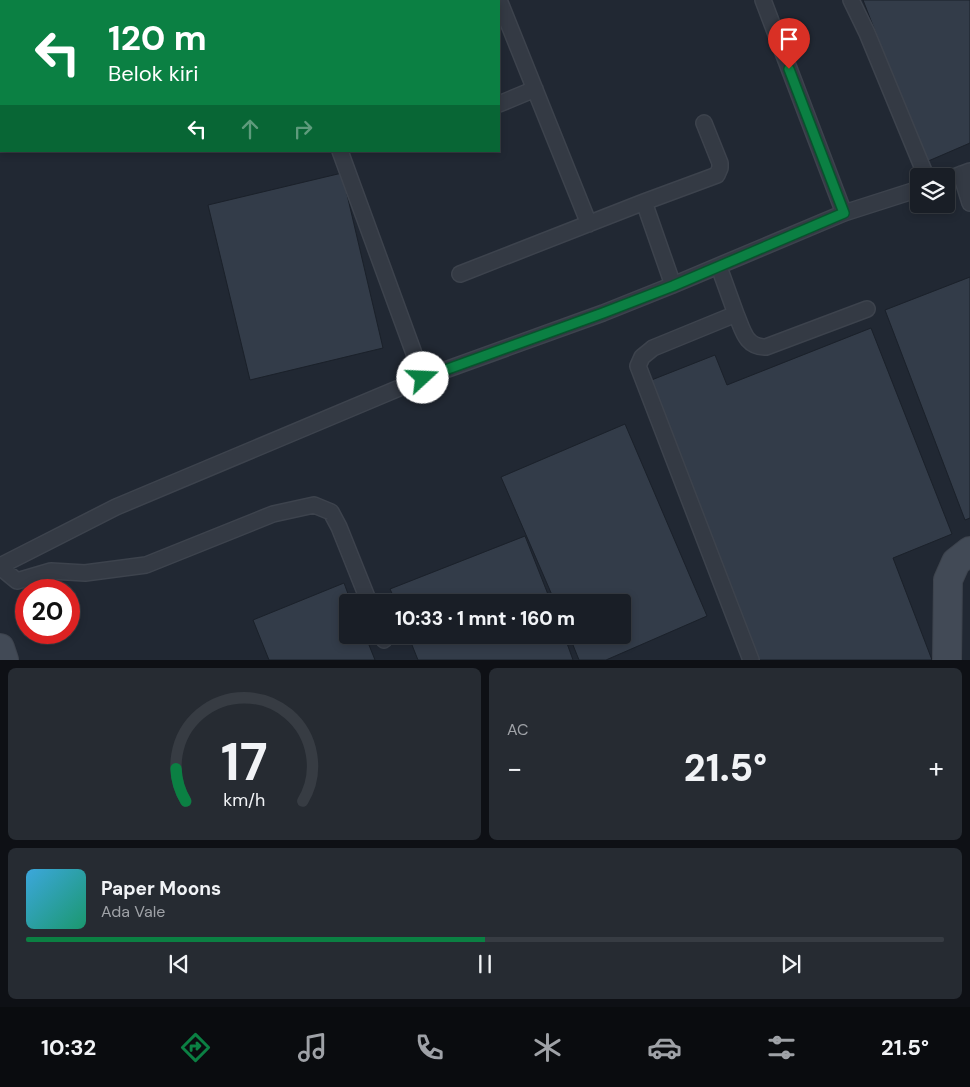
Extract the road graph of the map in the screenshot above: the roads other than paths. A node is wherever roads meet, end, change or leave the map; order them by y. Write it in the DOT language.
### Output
graph roads {
  1 [pos="763,0"];
  2 [pos="851,0"];
  3 [pos="500,3"];
  4 [pos="534,89"];
  5 [pos="500,104"];
  6 [pos="704,123"];
  7 [pos="340,152"];
  8 [pos="923,168"];
  9 [pos="966,173"];
  10 [pos="910,192"];
  11 [pos="644,202"];
  12 [pos="970,202"];
  13 [pos="844,213"];
  14 [pos="589,224"];
  15 [pos="719,267"];
  16 [pos="460,274"];
  17 [pos="673,286"];
  18 [pos="867,309"];
  19 [pos="736,314"];
  20 [pos="423,378"];
  21 [pos="970,551"];
  22 [pos="0,566"];
  23 [pos="366,594"];
  24 [pos="0,648"];
  25 [pos="4,660"];
  26 [pos="751,660"];
  27 [pos="947,660"];
  1 -- 13 [label="lane"];
  2 -- 8 [label="lane"];
  3 -- 4 [label="lane"];
  4 -- 5 [label="lane"];
  4 -- 14 [label="lane"];
  6 -- 11 [label="lane"];
  7 -- 20 [label="lane"];
  9 -- 12 [label="lane"];
  10 -- 13 [label="lane"];
  11 -- 14 [label="lane"];
  11 -- 17 [label="lane"];
  13 -- 15 [label="lane"];
  14 -- 16 [label="lane"];
  15 -- 17 [label="lane"];
  15 -- 19 [label="lane"];
  17 -- 20 [label="lane"];
  18 -- 19 [label="lane"];
  19 -- 26 [label="lane"];
  20 -- 22 [label="lane"];
  21 -- 27 [label="main road"];
  22 -- 23 [label="lane"];
  24 -- 25 [label="main road"];
}
